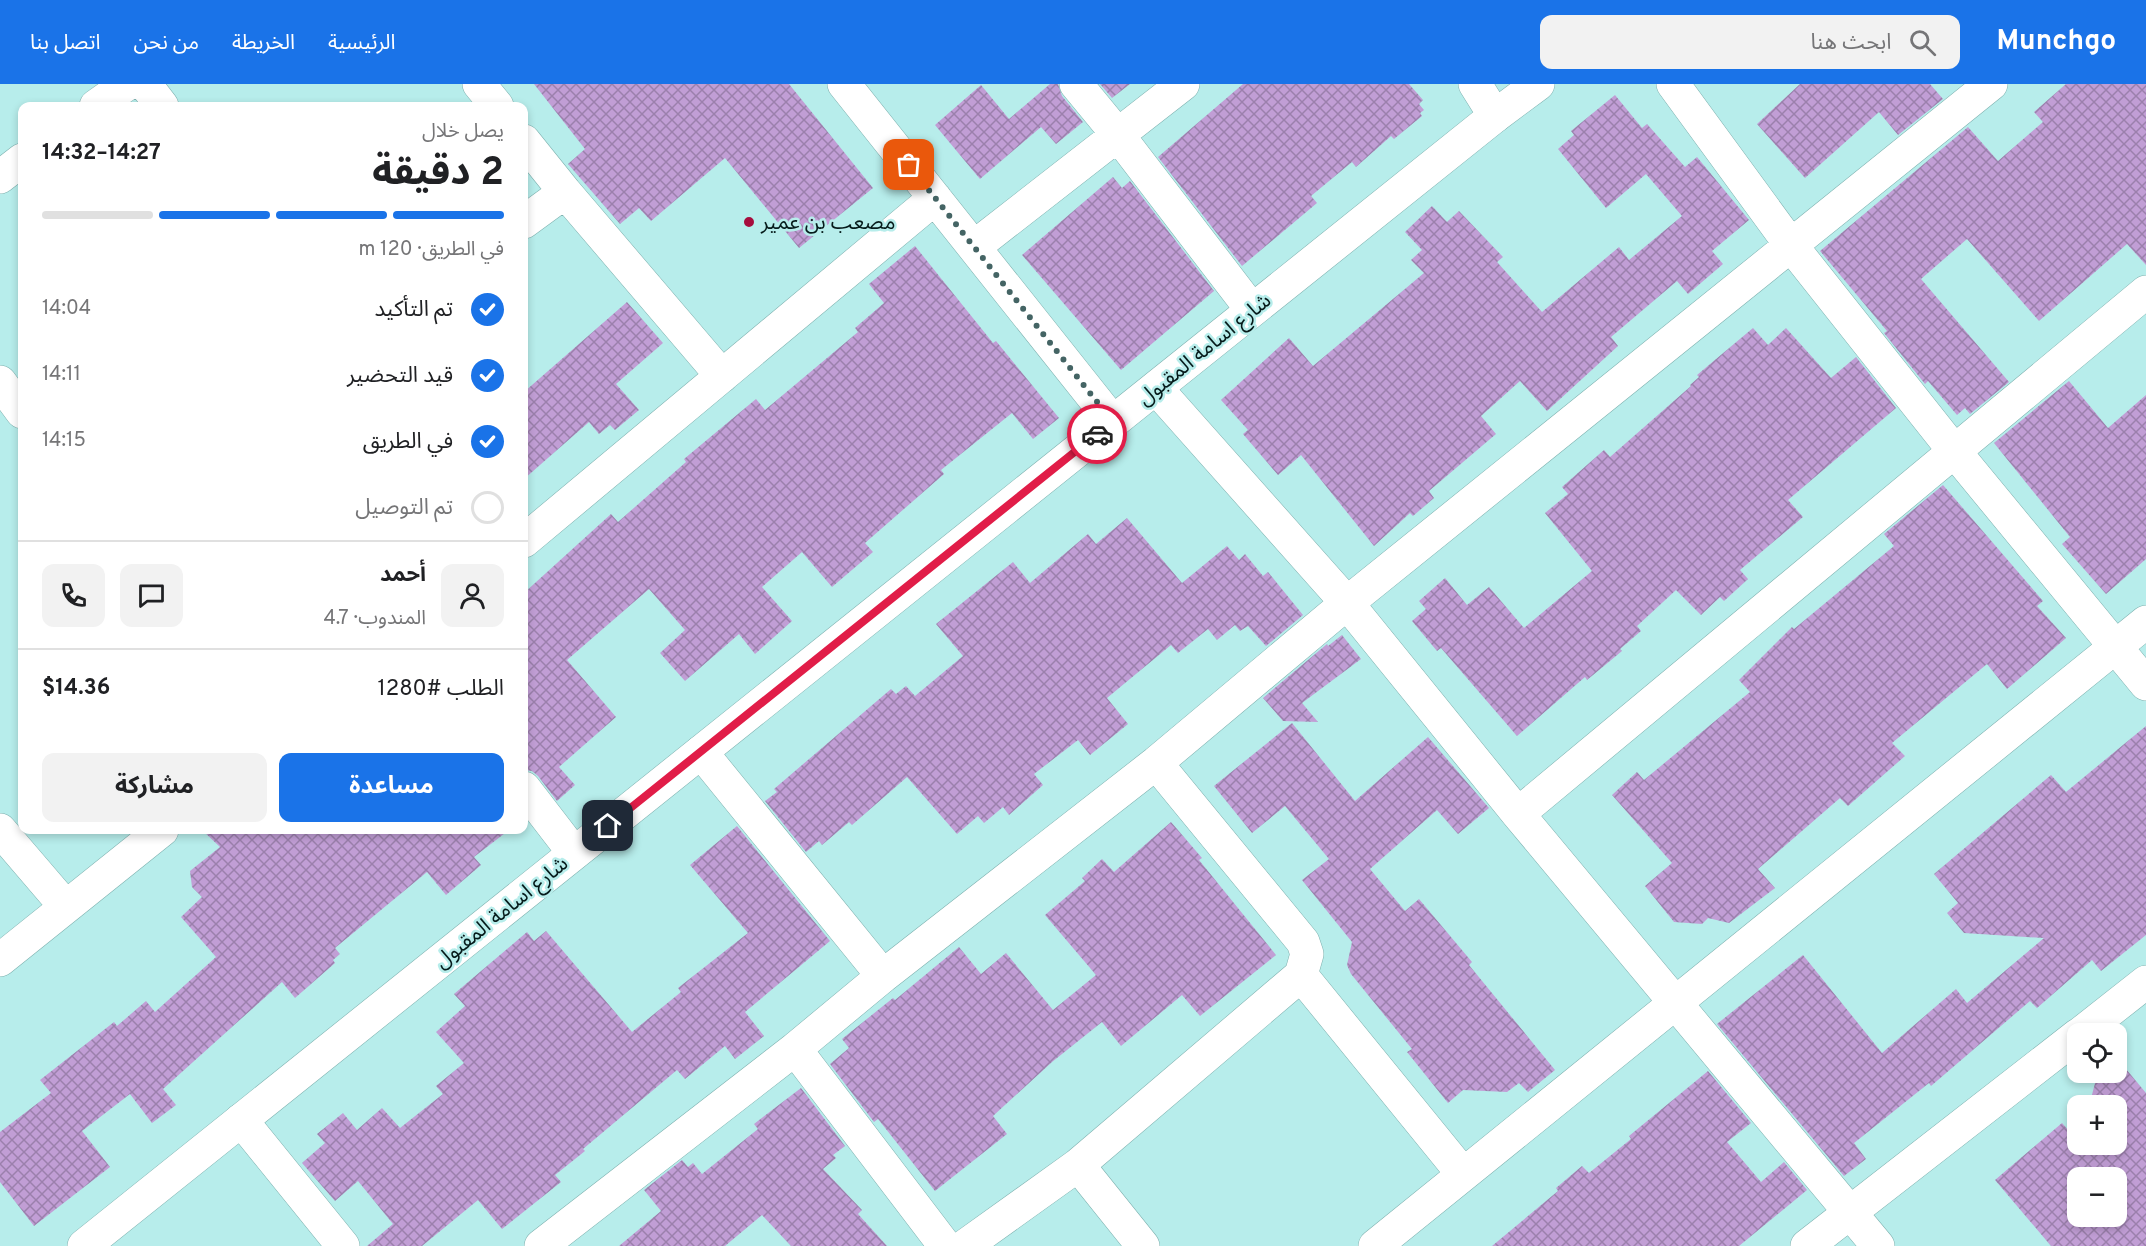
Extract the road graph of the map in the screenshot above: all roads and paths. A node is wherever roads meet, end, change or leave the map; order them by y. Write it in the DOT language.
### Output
graph roads {
  1 [pos="127,84"];
  2 [pos="145,84"];
  3 [pos="479,84"];
  4 [pos="844,84"];
  5 [pos="1076,84"];
  6 [pos="1184,84"];
  7 [pos="1475,84"];
  8 [pos="1538,84"];
  9 [pos="1673,84"];
  10 [pos="1991,84"];
  11 [pos="102,102"];
  12 [pos="159,102"];
  13 [pos="494,102"];
  14 [pos="1495,116"];
  15 [pos="1118,135"];
  16 [pos="528,146"];
  17 [pos="18,163"];
  18 [pos="0,177"];
  19 [pos="565,192"];
  20 [pos="935,198"];
  21 [pos="528,219"];
  22 [pos="1790,244"];
  23 [pos="974,247"];
  24 [pos="2146,292"];
  25 [pos="1252,310"];
  26 [pos="722,376"];
  27 [pos="0,382"];
  28 [pos="1156,388"];
  29 [pos="18,407"];
  30 [pos="1113,422"];
  31 [pos="1955,452"];
  32 [pos="528,538"];
  33 [pos="1347,603"];
  34 [pos="2146,622"];
  35 [pos="2115,646"];
  36 [pos="2146,684"];
  37 [pos="701,752"];
  38 [pos="1156,763"];
  39 [pos="528,793"];
  40 [pos="1518,814"];
  41 [pos="0,830"];
  42 [pos="157,834"];
  43 [pos="574,853"];
  44 [pos="66,907"];
  45 [pos="0,960"];
  46 [pos="1301,975"];
  47 [pos="882,976"];
  48 [pos="2146,982"];
  49 [pos="1674,1002"];
  50 [pos="2093,1023"];
  51 [pos="2067,1043"];
  52 [pos="795,1049"];
  53 [pos="241,1120"];
  54 [pos="1078,1164"];
  55 [pos="1463,1174"];
  56 [pos="1851,1211"];
  57 [pos="84,1246"];
  58 [pos="343,1246"];
  59 [pos="541,1246"];
  60 [pos="945,1246"];
  61 [pos="965,1246"];
  62 [pos="1143,1246"];
  63 [pos="1375,1246"];
  64 [pos="1807,1246"];
  65 [pos="1878,1246"];
  1 -- 11 [label="street"];
  2 -- 12 [label="street"];
  3 -- 13 [label="street"];
  4 -- 20 [label="street"];
  5 -- 15 [label="street"];
  6 -- 15 [label="street"];
  7 -- 14 [label="street"];
  8 -- 14 [label="street, شارع اسامة المقبول"];
  9 -- 22 [label="street"];
  10 -- 22 [label="street"];
  14 -- 25 [label="street, شارع اسامة المقبول"];
  15 -- 23 [label="street"];
  15 -- 25 [label="street"];
  16 -- 19 [label="street"];
  17 -- 18 [label="street"];
  19 -- 21 [label="street"];
  19 -- 26 [label="street"];
  20 -- 23 [label="street"];
  20 -- 26 [label="street"];
  22 -- 31 [label="street"];
  22 -- 33 [label="street"];
  23 -- 30 [label="street"];
  24 -- 31 [label="street"];
  25 -- 28 [label="street, شارع اسامة المقبول"];
  26 -- 32 [label="street"];
  27 -- 29 [label="street"];
  28 -- 30 [label="street, شارع اسامة المقبول"];
  28 -- 33 [label="street"];
  30 -- 37 [label="street, شارع اسامة المقبول"];
  31 -- 35 [label="street"];
  31 -- 40 [label="street"];
  33 -- 38 [label="street"];
  33 -- 40 [label="street"];
  34 -- 35 [label="street"];
  35 -- 36 [label="street"];
  35 -- 49 [label="street"];
  37 -- 43 [label="street, شارع اسامة المقبول"];
  37 -- 47 [label="street"];
  38 -- 46 [label="street"];
  38 -- 47 [label="street"];
  39 -- 43 [label="street"];
  40 -- 49 [label="street"];
  41 -- 44 [label="street"];
  42 -- 44 [label="street"];
  43 -- 53 [label="street, شارع اسامة المقبول"];
  44 -- 45 [label="street"];
  46 -- 54 [label="street"];
  46 -- 55 [label="street"];
  47 -- 52 [label="street"];
  48 -- 50 [label="street"];
  49 -- 55 [label="street"];
  49 -- 56 [label="street"];
  51 -- 56 [label="street"];
  52 -- 59 [label="street"];
  52 -- 60 [label="street"];
  53 -- 57 [label="street, شارع اسامة المقبول"];
  53 -- 58 [label="street"];
  54 -- 61 [label="street"];
  54 -- 62 [label="street"];
  55 -- 63 [label="street"];
  56 -- 64 [label="street"];
  56 -- 65 [label="street"];
}
